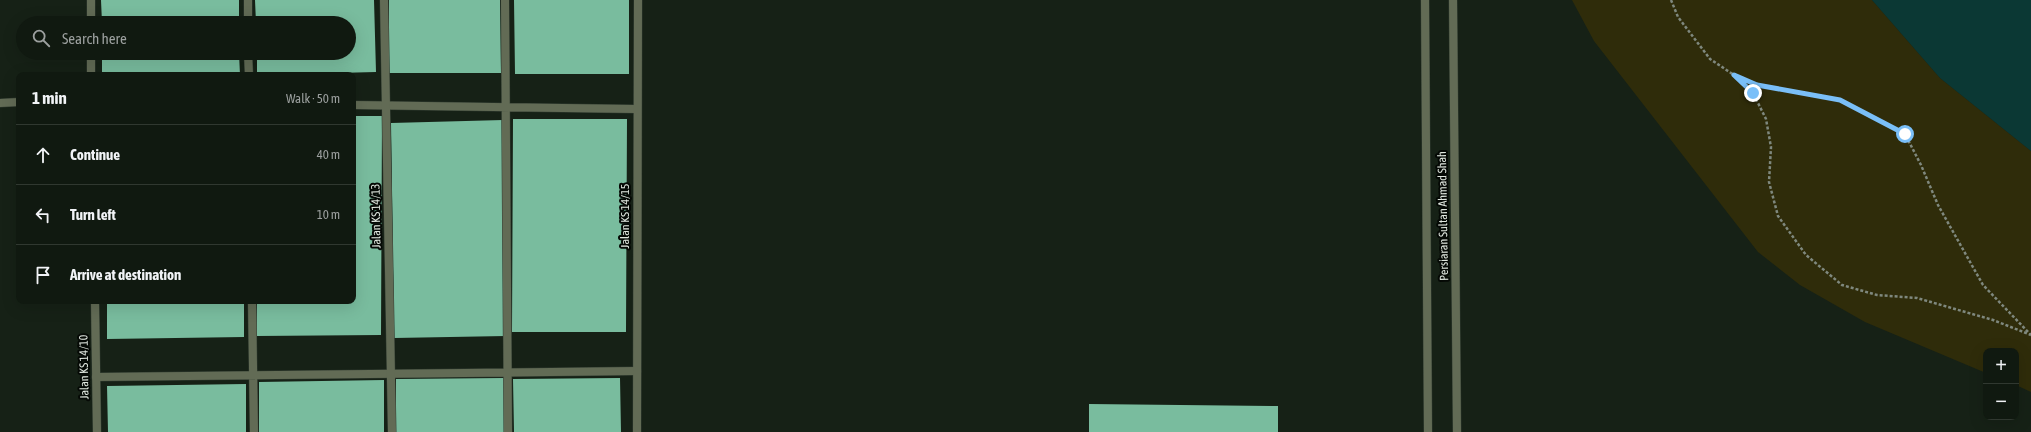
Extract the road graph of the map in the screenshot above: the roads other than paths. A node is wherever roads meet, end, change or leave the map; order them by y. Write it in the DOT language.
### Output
graph roads {
  1 [pos="91,0"];
  2 [pos="248,0"];
  3 [pos="384,0"];
  4 [pos="505,0"];
  5 [pos="638,0"];
  6 [pos="1425,0"];
  7 [pos="1453,0"];
  8 [pos="91,16"];
  9 [pos="248,16"];
  10 [pos="91,60"];
  11 [pos="248,60"];
  12 [pos="91,72"];
  13 [pos="249,72"];
  14 [pos="16,102"];
  15 [pos="0,103"];
  16 [pos="356,105"];
  17 [pos="386,105"];
  18 [pos="506,107"];
  19 [pos="636,109"];
  20 [pos="95,304"];
  21 [pos="252,304"];
  22 [pos="637,371"];
  23 [pos="507,372"];
  24 [pos="391,374"];
  25 [pos="253,375"];
  26 [pos="96,377"];
  27 [pos="97,432"];
  28 [pos="254,432"];
  29 [pos="392,432"];
  30 [pos="508,432"];
  31 [pos="637,432"];
  32 [pos="1428,432"];
  33 [pos="1457,432"];
  1 -- 8 [label="street"];
  2 -- 9 [label="street"];
  3 -- 17 [label="street, Jalan KS 14/13"];
  4 -- 18 [label="street"];
  5 -- 19 [label="street, Jalan KS 14/15"];
  6 -- 32 [label="street, Persiaran Sultan Ahmad Shah"];
  7 -- 33 [label="street, Persiaran Sultan Ahmad Shah"];
  10 -- 12 [label="street"];
  11 -- 13 [label="street"];
  14 -- 15 [label="street"];
  16 -- 17 [label="street"];
  17 -- 18 [label="street"];
  17 -- 24 [label="street, Jalan KS 14/13"];
  18 -- 19 [label="street"];
  18 -- 23 [label="street"];
  19 -- 22 [label="street, Jalan KS 14/15"];
  20 -- 26 [label="street, Jalan KS 14/10"];
  21 -- 25 [label="street"];
  22 -- 23 [label="street"];
  22 -- 31 [label="street, Jalan KS 14/15"];
  23 -- 24 [label="street"];
  23 -- 30 [label="street"];
  24 -- 25 [label="street"];
  24 -- 29 [label="street, Jalan KS 14/13"];
  25 -- 26 [label="street"];
  25 -- 28 [label="street"];
  26 -- 27 [label="street, Jalan KS 14/10"];
}
